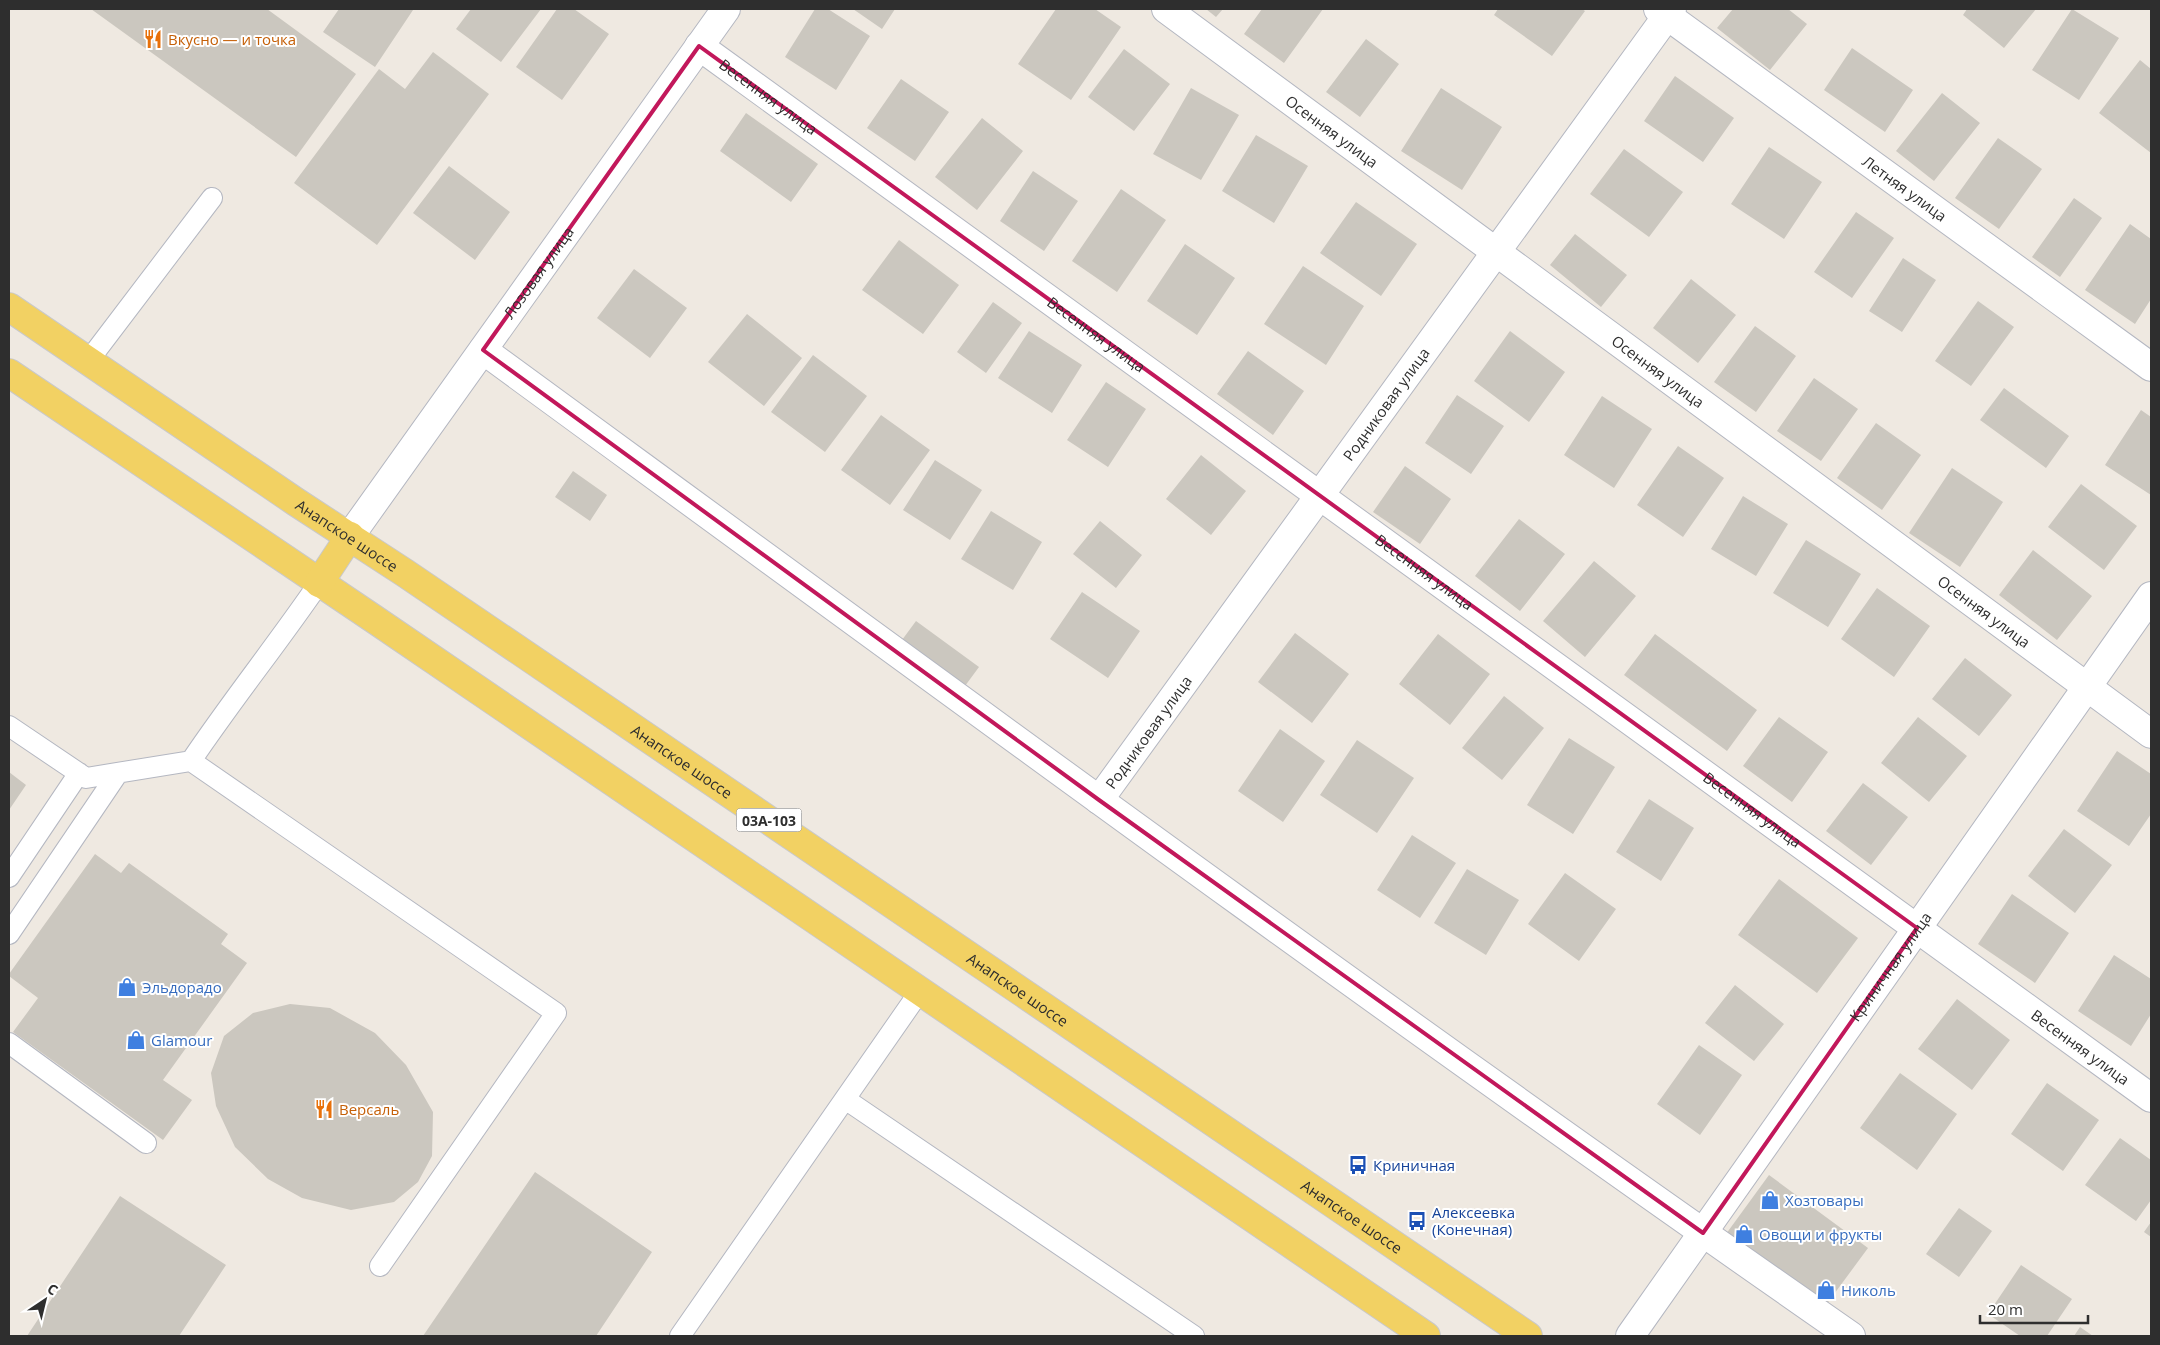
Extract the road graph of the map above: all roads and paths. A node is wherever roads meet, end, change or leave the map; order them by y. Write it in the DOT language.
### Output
graph roads {
  1 [pos="726,9"];
  2 [pos="1166,9"];
  3 [pos="1666,11"];
  4 [pos="699,46"];
  5 [pos="212,198"];
  6 [pos="1496,251"];
  7 [pos="9,307"];
  8 [pos="483,350"];
  9 [pos="89,360"];
  10 [pos="2151,367"];
  11 [pos="9,373"];
  12 [pos="1320,495"];
  13 [pos="350,536"];
  14 [pos="319,582"];
  15 [pos="2151,596"];
  16 [pos="2087,687"];
  17 [pos="9,726"];
  18 [pos="2151,734"];
  19 [pos="191,761"];
  20 [pos="79,773"];
  21 [pos="118,773"];
  22 [pos="1099,800"];
  23 [pos="9,877"];
  24 [pos="1917,928"];
  25 [pos="9,934"];
  26 [pos="920,991"];
  27 [pos="9,1043"];
  28 [pos="2151,1098"];
  29 [pos="845,1099"];
  30 [pos="146,1143"];
  31 [pos="1703,1233"];
  32 [pos="380,1266"];
  33 [pos="680,1336"];
  34 [pos="1194,1336"];
  35 [pos="1426,1336"];
  36 [pos="1528,1336"];
  37 [pos="1630,1336"];
  38 [pos="1851,1336"];
  1 -- 4 [label="street, Лозовая улица"];
  2 -- 6 [label="street, Осенняя улица"];
  3 -- 6 [label="street, Родниковая улица"];
  3 -- 10 [label="street, Летняя улица"];
  4 -- 8 [label="street, Лозовая улица"];
  4 -- 12 [label="street, Весенняя улица"];
  5 -- 9 [label="lane"];
  6 -- 12 [label="street, Родниковая улица"];
  6 -- 16 [label="street, Осенняя улица"];
  7 -- 9 [label="main road, Анапское шоссе / 03А-103"];
  8 -- 13 [label="street, Лозовая улица"];
  8 -- 22 [label="street"];
  9 -- 13 [label="main road, Анапское шоссе / 03А-103"];
  11 -- 14 [label="main road"];
  12 -- 22 [label="street, Родниковая улица"];
  12 -- 24 [label="street, Весенняя улица"];
  13 -- 14 [label="main road"];
  13 -- 36 [label="main road, Анапское шоссе / 03А-103"];
  14 -- 19 [label="lane"];
  14 -- 26 [label="main road"];
  15 -- 16 [label="street, Криничная улица"];
  16 -- 18 [label="street, Осенняя улица"];
  16 -- 24 [label="street, Криничная улица"];
  17 -- 20 [label="lane"];
  19 -- 21 [label="lane"];
  19 -- 32 [label="lane"];
  20 -- 21 [label="lane"];
  20 -- 23 [label="lane"];
  21 -- 25 [label="lane"];
  22 -- 31 [label="street"];
  24 -- 28 [label="street, Весенняя улица"];
  24 -- 31 [label="street, Криничная улица"];
  26 -- 29 [label="lane"];
  26 -- 35 [label="main road"];
  27 -- 30 [label="lane"];
  29 -- 33 [label="lane"];
  29 -- 34 [label="lane"];
  31 -- 37 [label="street, Криничная улица"];
  31 -- 38 [label="street"];
}
